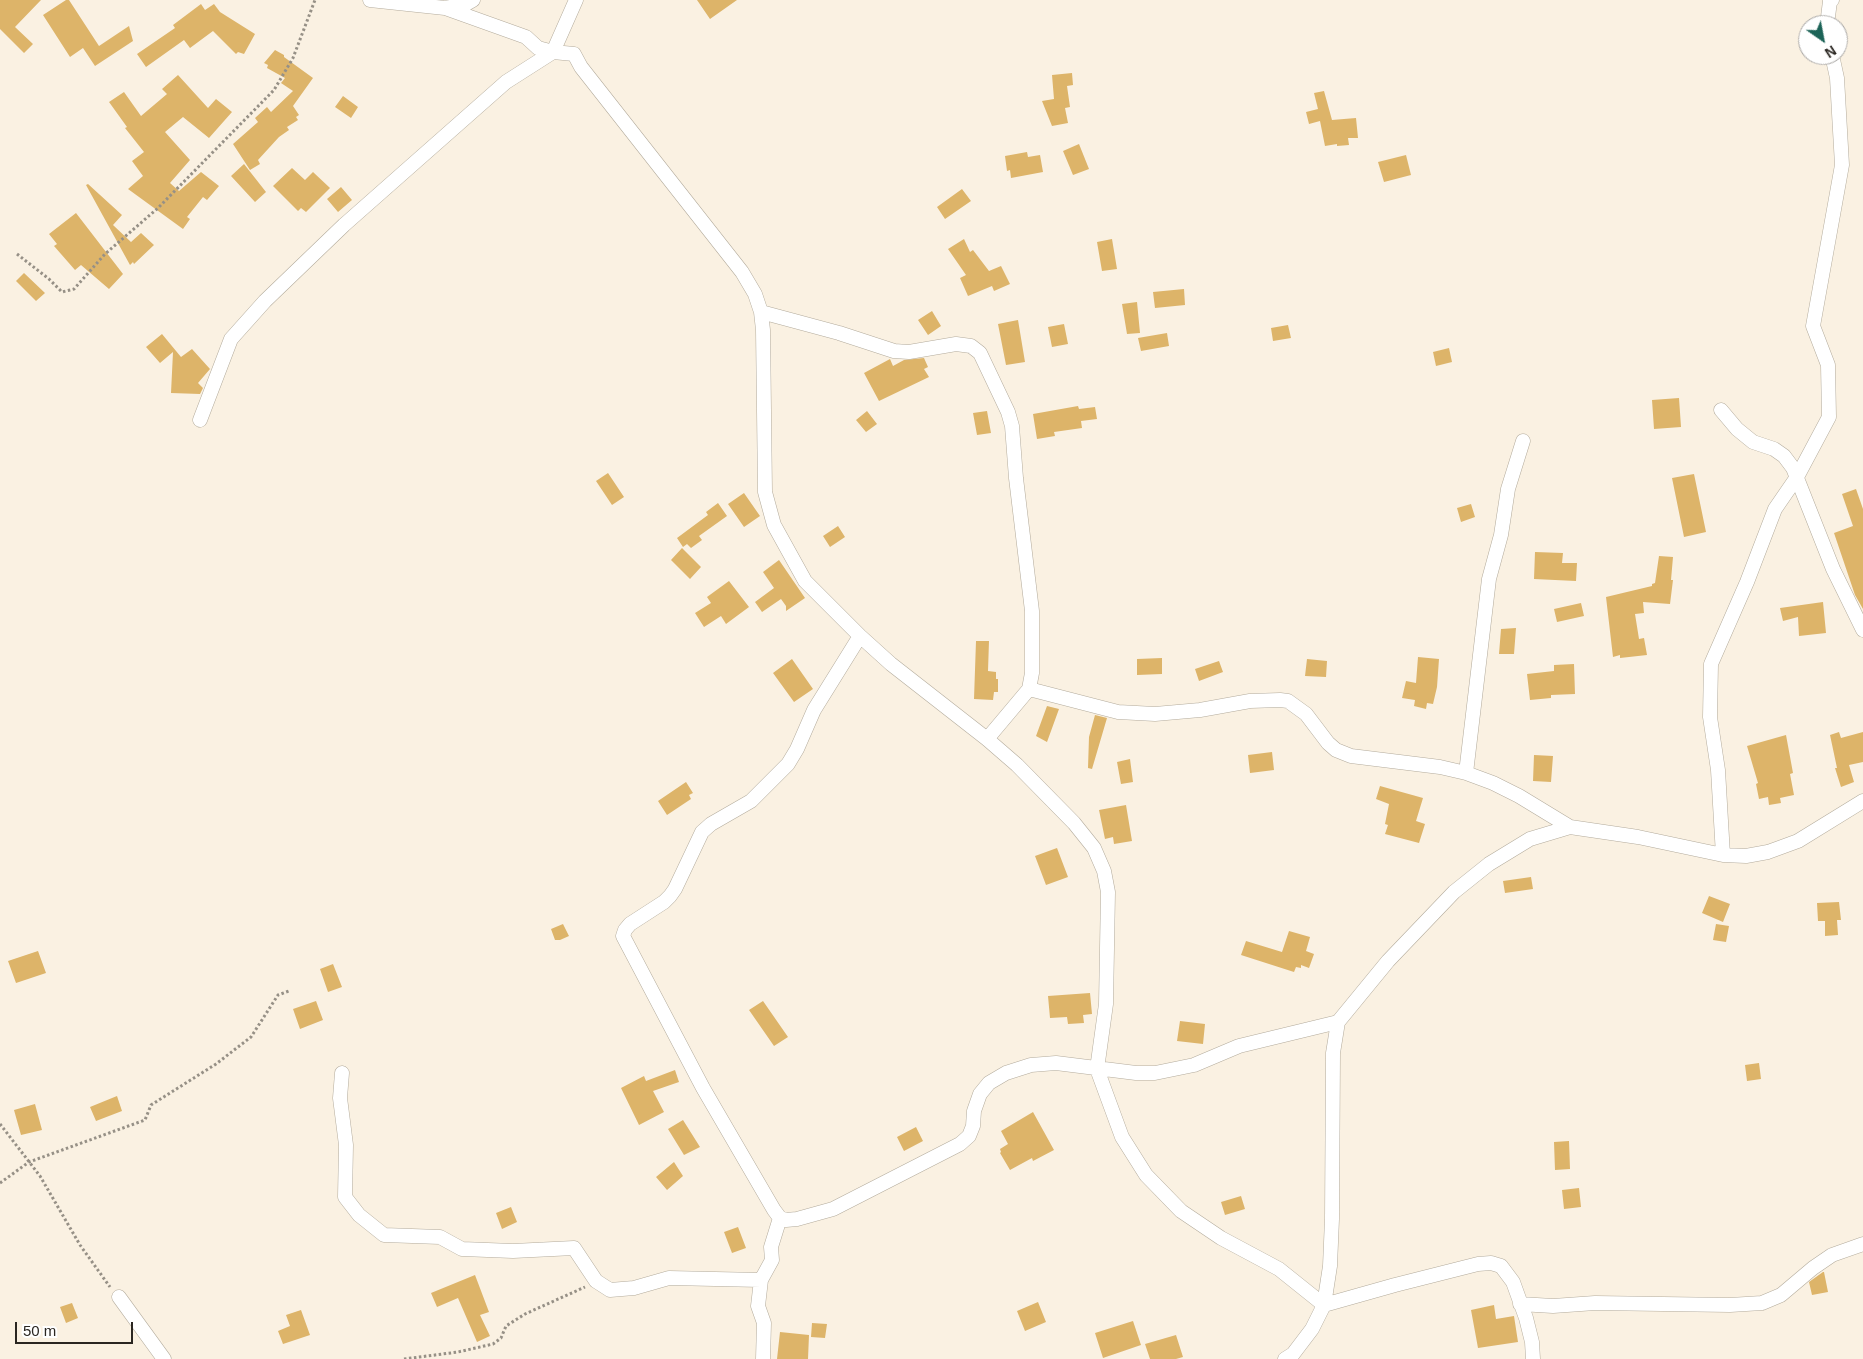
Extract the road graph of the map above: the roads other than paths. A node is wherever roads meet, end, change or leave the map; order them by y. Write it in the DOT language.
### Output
graph roads {
  1 [pos="370,0"];
  2 [pos="473,0"];
  3 [pos="576,0"];
  4 [pos="1832,0"];
  5 [pos="445,8"];
  6 [pos="1828,15"];
  7 [pos="553,52"];
  8 [pos="1834,65"];
  9 [pos="761,312"];
  10 [pos="1721,410"];
  11 [pos="200,420"];
  12 [pos="1523,441"];
  13 [pos="1796,477"];
  14 [pos="1863,630"];
  15 [pos="860,636"];
  16 [pos="1029,689"];
  17 [pos="987,739"];
  18 [pos="1466,773"];
  19 [pos="1863,801"];
  20 [pos="1570,827"];
  21 [pos="1724,855"];
  22 [pos="1338,1022"];
  23 [pos="1097,1069"];
  24 [pos="342,1073"];
  25 [pos="780,1218"];
  26 [pos="1863,1244"];
  27 [pos="761,1280"];
  28 [pos="119,1297"];
  29 [pos="1520,1304"];
  30 [pos="1324,1305"];
  31 [pos="1291,1357"];
  32 [pos="164,1359"];
  33 [pos="763,1359"];
  34 [pos="1533,1359"];
  1 -- 5 [label="street"];
  2 -- 5 [label="street"];
  3 -- 7 [label="street"];
  4 -- 6 [label="street"];
  5 -- 7 [label="street"];
  7 -- 9 [label="street"];
  7 -- 11 [label="street"];
  8 -- 13 [label="street"];
  9 -- 15 [label="street"];
  9 -- 16 [label="street"];
  10 -- 13 [label="street"];
  12 -- 18 [label="street"];
  13 -- 14 [label="street"];
  13 -- 21 [label="street"];
  15 -- 17 [label="street"];
  15 -- 25 [label="street"];
  16 -- 17 [label="street"];
  16 -- 18 [label="street"];
  17 -- 23 [label="street"];
  18 -- 20 [label="street"];
  19 -- 21 [label="street"];
  20 -- 21 [label="street"];
  20 -- 22 [label="street"];
  22 -- 23 [label="street"];
  22 -- 30 [label="street"];
  23 -- 25 [label="street"];
  23 -- 30 [label="street"];
  24 -- 27 [label="street"];
  25 -- 27 [label="street"];
  26 -- 29 [label="street"];
  27 -- 33 [label="street"];
  28 -- 32 [label="street"];
  29 -- 30 [label="street"];
  29 -- 34 [label="street"];
  30 -- 31 [label="street"];
}
